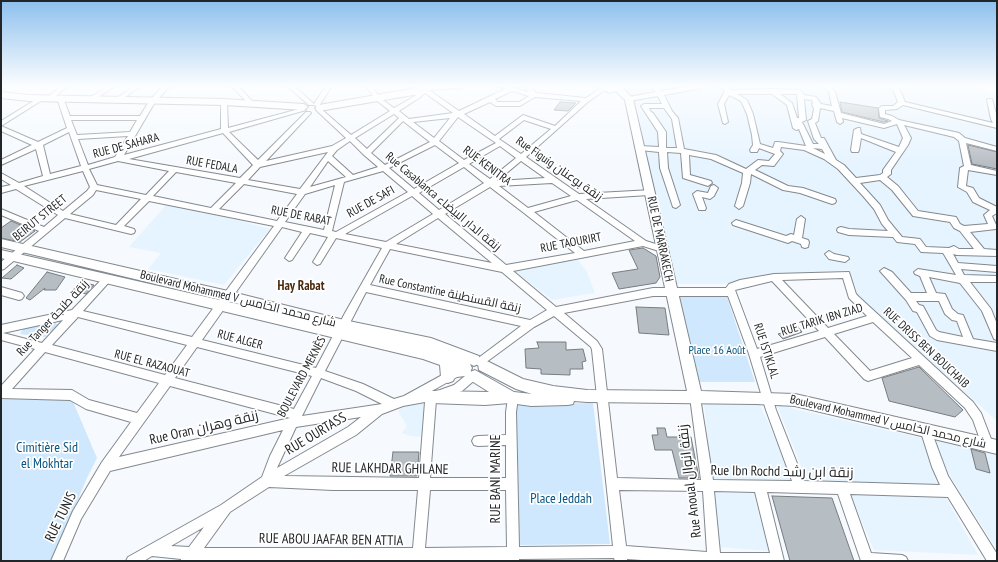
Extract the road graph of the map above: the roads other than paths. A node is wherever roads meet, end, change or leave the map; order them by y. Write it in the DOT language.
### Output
graph roads {
  1 [pos="21,112"];
  2 [pos="65,112"];
  3 [pos="145,112"];
  4 [pos="224,112"];
  5 [pos="295,112"];
  6 [pos="307,112"];
  7 [pos="316,112"];
  8 [pos="392,112"];
  9 [pos="395,112"];
  10 [pos="455,112"];
  11 [pos="464,112"];
  12 [pos="573,112"];
  13 [pos="632,112"];
  14 [pos="648,112"];
  15 [pos="671,112"];
  16 [pos="723,112"];
  17 [pos="749,112"];
  18 [pos="792,112"];
  19 [pos="802,112"];
  20 [pos="816,112"];
  21 [pos="833,112"];
  22 [pos="882,112"];
  23 [pos="942,112"];
  24 [pos="960,112"];
  25 [pos="966,112"];
  26 [pos="993,112"];
  27 [pos="458,115"];
  28 [pos="838,115"];
  29 [pos="816,116"];
  30 [pos="802,117"];
  31 [pos="67,118"];
  32 [pos="141,118"];
  33 [pos="405,120"];
  34 [pos="858,120"];
  35 [pos="726,122"];
  36 [pos="899,122"];
  37 [pos="996,123"];
  38 [pos="1,124"];
  39 [pos="1,128"];
  40 [pos="555,128"];
  41 [pos="70,129"];
  42 [pos="225,131"];
  43 [pos="133,134"];
  44 [pos="802,135"];
  45 [pos="858,135"];
  46 [pos="74,137"];
  47 [pos="350,138"];
  48 [pos="962,140"];
  49 [pos="498,141"];
  50 [pos="435,142"];
  51 [pos="39,145"];
  52 [pos="824,146"];
  53 [pos="334,148"];
  54 [pos="640,148"];
  55 [pos="804,148"];
  56 [pos="997,149"];
  57 [pos="662,150"];
  58 [pos="854,150"];
  59 [pos="776,151"];
  60 [pos="900,151"];
  61 [pos="683,152"];
  62 [pos="367,153"];
  63 [pos="328,157"];
  64 [pos="521,158"];
  65 [pos="118,159"];
  66 [pos="831,162"];
  67 [pos="1,163"];
  68 [pos="258,164"];
  69 [pos="464,164"];
  70 [pos="968,167"];
  71 [pos="85,168"];
  72 [pos="384,168"];
  73 [pos="174,170"];
  74 [pos="748,171"];
  75 [pos="997,173"];
  76 [pos="1,175"];
  77 [pos="882,177"];
  78 [pos="47,178"];
  79 [pos="352,178"];
  80 [pos="554,180"];
  81 [pos="853,181"];
  82 [pos="241,182"];
  83 [pos="340,182"];
  84 [pos="490,184"];
  85 [pos="17,186"];
  86 [pos="94,187"];
  87 [pos="1,190"];
  88 [pos="302,192"];
  89 [pos="414,192"];
  90 [pos="649,192"];
  91 [pos="579,197"];
  92 [pos="147,198"];
  93 [pos="832,201"];
  94 [pos="676,206"];
  95 [pos="739,206"];
  96 [pos="702,208"];
  97 [pos="214,210"];
  98 [pos="997,210"];
  99 [pos="527,211"];
  100 [pos="1,212"];
  101 [pos="440,214"];
  102 [pos="63,215"];
  103 [pos="801,219"];
  104 [pos="736,223"];
  105 [pos="278,224"];
  106 [pos="118,228"];
  107 [pos="963,229"];
  108 [pos="44,230"];
  109 [pos="308,230"];
  110 [pos="841,230"];
  111 [pos="131,231"];
  112 [pos="333,234"];
  113 [pos="894,234"];
  114 [pos="797,239"];
  115 [pos="1,243"];
  116 [pos="643,243"];
  117 [pos="388,245"];
  118 [pos="805,245"];
  119 [pos="23,248"];
  120 [pos="662,249"];
  121 [pos="947,253"];
  122 [pos="982,253"];
  123 [pos="997,253"];
  124 [pos="581,254"];
  125 [pos="829,254"];
  126 [pos="7,255"];
  127 [pos="289,258"];
  128 [pos="845,260"];
  129 [pos="317,262"];
  130 [pos="1,266"];
  131 [pos="955,266"];
  132 [pos="504,269"];
  133 [pos="997,269"];
  134 [pos="884,271"];
  135 [pos="774,277"];
  136 [pos="108,278"];
  137 [pos="963,279"];
  138 [pos="997,279"];
  139 [pos="365,288"];
  140 [pos="1,291"];
  141 [pos="671,292"];
  142 [pos="731,292"];
  143 [pos="19,296"];
  144 [pos="909,297"];
  145 [pos="933,297"];
  146 [pos="224,301"];
  147 [pos="554,311"];
  148 [pos="77,313"];
  149 [pos="874,318"];
  150 [pos="531,324"];
  151 [pos="1,329"];
  152 [pos="342,330"];
  153 [pos="827,332"];
  154 [pos="1,336"];
  155 [pos="997,336"];
  156 [pos="194,341"];
  157 [pos="970,342"];
  158 [pos="44,347"];
  159 [pos="997,347"];
  160 [pos="754,354"];
  161 [pos="920,360"];
  162 [pos="446,362"];
  163 [pos="474,368"];
  164 [pos="319,373"];
  165 [pos="448,377"];
  166 [pos="168,381"];
  167 [pos="1,393"];
  168 [pos="587,396"];
  169 [pos="602,396"];
  170 [pos="431,397"];
  171 [pos="511,397"];
  172 [pos="695,398"];
  173 [pos="767,398"];
  174 [pos="398,402"];
  175 [pos="378,410"];
  176 [pos="139,419"];
  177 [pos="295,419"];
  178 [pos="925,429"];
  179 [pos="511,440"];
  180 [pos="478,441"];
  181 [pos="992,445"];
  182 [pos="106,466"];
  183 [pos="267,481"];
  184 [pos="511,484"];
  185 [pos="612,484"];
  186 [pos="424,485"];
  187 [pos="708,486"];
  188 [pos="760,487"];
  189 [pos="800,487"];
  190 [pos="842,488"];
  191 [pos="952,491"];
  192 [pos="226,508"];
  193 [pos="150,550"];
  194 [pos="620,557"];
  195 [pos="189,558"];
  196 [pos="419,558"];
  197 [pos="513,558"];
  198 [pos="714,560"];
  199 [pos="778,560"];
  200 [pos="867,560"];
  201 [pos="57,561"];
  202 [pos="132,561"];
  203 [pos="902,561"];
  204 [pos="994,561"];
  1 -- 38 [label="street"];
  2 -- 31 [label="street"];
  3 -- 32 [label="street"];
  4 -- 42 [label="street"];
  5 -- 42 [label="street, RUE DE SAHARA"];
  6 -- 68 [label="street"];
  7 -- 47 [label="street, Rue Casablanca زنقة الدار البيضاء"];
  8 -- 47 [label="street"];
  9 -- 33 [label="street, RUE KENITRA"];
  10 -- 27 [label="street, Rue Figuig زنقة بوعنان"];
  11 -- 27 [label="street"];
  12 -- 40 [label="street"];
  13 -- 54 [label="main road, RUE DE MARRAKECH"];
  14 -- 57 [label="street"];
  15 -- 61 [label="street"];
  16 -- 35 [label="street"];
  17 -- 59 [label="street"];
  18 -- 44 [label="street"];
  19 -- 30 [label="street"];
  20 -- 29 [label="street"];
  21 -- 28 [label="street"];
  22 -- 36 [label="street"];
  23 -- 24 [label="street"];
  25 -- 37 [label="street"];
  26 -- 37 [label="street"];
  27 -- 33 [label="street"];
  27 -- 49 [label="street, Rue Figuig زنقة بوعنان"];
  27 -- 50 [label="street"];
  28 -- 34 [label="street"];
  29 -- 30 [label="street"];
  29 -- 52 [label="street"];
  30 -- 44 [label="street"];
  31 -- 32 [label="street"];
  31 -- 41 [label="street"];
  32 -- 43 [label="street"];
  33 -- 50 [label="street, RUE KENITRA"];
  33 -- 62 [label="street"];
  34 -- 36 [label="street"];
  34 -- 45 [label="street"];
  36 -- 48 [label="street"];
  36 -- 60 [label="street"];
  39 -- 51 [label="street"];
  40 -- 49 [label="street, RUE DE SAFI"];
  40 -- 64 [label="street"];
  41 -- 46 [label="street"];
  41 -- 51 [label="street"];
  42 -- 65 [label="street, RUE DE SAHARA"];
  42 -- 68 [label="street"];
  43 -- 46 [label="street"];
  43 -- 65 [label="street"];
  44 -- 52 [label="street"];
  44 -- 55 [label="street"];
  45 -- 58 [label="street"];
  45 -- 60 [label="street"];
  46 -- 71 [label="street"];
  47 -- 53 [label="street"];
  47 -- 62 [label="street, Rue Casablanca زنقة الدار البيضاء"];
  48 -- 56 [label="street"];
  48 -- 70 [label="street"];
  49 -- 64 [label="street, Rue Figuig زنقة بوعنان"];
  49 -- 69 [label="street, RUE DE SAFI"];
  50 -- 69 [label="street, RUE KENITRA"];
  50 -- 72 [label="street"];
  51 -- 67 [label="street"];
  51 -- 78 [label="street"];
  52 -- 66 [label="street"];
  53 -- 63 [label="street, RUE TUNIS"];
  53 -- 68 [label="street"];
  54 -- 57 [label="street"];
  54 -- 90 [label="main road, RUE DE MARRAKECH"];
  55 -- 59 [label="street"];
  55 -- 66 [label="street"];
  57 -- 61 [label="street"];
  57 -- 94 [label="street"];
  59 -- 74 [label="street"];
  60 -- 77 [label="street"];
  61 -- 74 [label="street"];
  61 -- 96 [label="street"];
  62 -- 72 [label="street, Rue Casablanca زنقة الدار البيضاء"];
  63 -- 79 [label="street"];
  63 -- 88 [label="street, RUE TUNIS"];
  64 -- 80 [label="street, Rue Figuig زنقة بوعنان"];
  64 -- 84 [label="street"];
  65 -- 71 [label="street, RUE DE SAHARA"];
  65 -- 73 [label="street, RUE FEDALA"];
  66 -- 81 [label="street"];
  68 -- 82 [label="street"];
  69 -- 84 [label="street, RUE KENITRA"];
  69 -- 89 [label="street, RUE DE SAFI"];
  70 -- 75 [label="street"];
  70 -- 98 [label="street"];
  71 -- 78 [label="street, RUE DE SAHARA"];
  71 -- 86 [label="street"];
  72 -- 79 [label="street"];
  72 -- 89 [label="street, Rue Casablanca زنقة الدار البيضاء"];
  73 -- 82 [label="street, RUE FEDALA"];
  73 -- 92 [label="street"];
  74 -- 93 [label="street"];
  74 -- 95 [label="street"];
  76 -- 85 [label="street"];
  77 -- 81 [label="street"];
  77 -- 107 [label="street"];
  78 -- 85 [label="street, RUE DE SAHARA"];
  79 -- 83 [label="street"];
  80 -- 84 [label="street"];
  80 -- 91 [label="street, Rue Figuig زنقة بوعنان"];
  81 -- 113 [label="street"];
  82 -- 88 [label="street, RUE FEDALA"];
  82 -- 97 [label="street"];
  83 -- 88 [label="street"];
  83 -- 112 [label="street"];
  84 -- 99 [label="street, RUE KENITRA"];
  84 -- 101 [label="street"];
  85 -- 87 [label="street, RUE DE SAHARA"];
  85 -- 102 [label="street"];
  86 -- 92 [label="street, RUE DE RABAT"];
  86 -- 102 [label="street, BEIRUT STREET"];
  88 -- 105 [label="street, RUE TUNIS"];
  89 -- 101 [label="street, Rue Casablanca زنقة الدار البيضاء"];
  89 -- 112 [label="street, RUE DE SAFI"];
  90 -- 91 [label="street"];
  90 -- 120 [label="main road, RUE DE MARRAKECH"];
  91 -- 99 [label="street"];
  91 -- 116 [label="street, Rue Figuig زنقة بوعنان"];
  92 -- 97 [label="street, RUE DE RABAT"];
  92 -- 106 [label="street"];
  97 -- 105 [label="street, RUE DE RABAT"];
  98 -- 107 [label="street"];
  99 -- 124 [label="street, RUE KENITRA"];
  100 -- 108 [label="street"];
  101 -- 117 [label="street"];
  101 -- 132 [label="street, Rue Casablanca زنقة الدار البيضاء"];
  102 -- 106 [label="street"];
  102 -- 108 [label="street, BEIRUT STREET"];
  103 -- 114 [label="street"];
  104 -- 114 [label="street"];
  105 -- 109 [label="street, RUE DE RABAT"];
  105 -- 146 [label="street, RUE TUNIS"];
  106 -- 111 [label="street"];
  107 -- 122 [label="street"];
  108 -- 119 [label="street, BEIRUT STREET"];
  109 -- 112 [label="street, RUE DE RABAT"];
  109 -- 127 [label="street"];
  110 -- 113 [label="street"];
  112 -- 117 [label="street, RUE DE RABAT"];
  112 -- 129 [label="street"];
  113 -- 121 [label="street"];
  114 -- 118 [label="street"];
  115 -- 119 [label="main road, Boulevard Mohammed V شارع محمد الخامس"];
  116 -- 120 [label="street, Rue Figuig زنقة بوعنان"];
  116 -- 124 [label="street, RUE TAOURIRT"];
  117 -- 132 [label="street, RUE DE RABAT"];
  117 -- 139 [label="street, BOULEVARD MEKNÈS"];
  119 -- 126 [label="street, BEIRUT STREET"];
  119 -- 146 [label="main road, Boulevard Mohammed V شارع محمد الخامس"];
  120 -- 141 [label="main road, RUE DE MARRAKECH"];
  121 -- 122 [label="street"];
  121 -- 131 [label="street"];
  122 -- 123 [label="street"];
  124 -- 132 [label="street, RUE TAOURIRT"];
  125 -- 128 [label="street"];
  126 -- 130 [label="street, BEIRUT STREET"];
  126 -- 136 [label="main road, Boulevard Mohammed V شارع محمد الخامس"];
  131 -- 133 [label="street"];
  131 -- 137 [label="street"];
  132 -- 147 [label="street, Rue Casablanca زنقة الدار البيضاء"];
  134 -- 144 [label="street"];
  135 -- 142 [label="street"];
  135 -- 149 [label="street, RUE DRISS BEN BOUCHAIB"];
  135 -- 153 [label="street"];
  136 -- 146 [label="main road, Boulevard Mohammed V شارع محمد الخامس"];
  136 -- 148 [label="street, Rue Tanger زنقة طنجة"];
  137 -- 138 [label="street"];
  137 -- 145 [label="street"];
  137 -- 155 [label="street"];
  139 -- 150 [label="street, Rue Constantine زنقة القسنطينة"];
  139 -- 152 [label="street, BOULEVARD MEKNÈS"];
  140 -- 143 [label="street"];
  141 -- 142 [label="street"];
  141 -- 147 [label="street"];
  141 -- 172 [label="main road, RUE DE MARRAKECH"];
  142 -- 160 [label="street, RUE ISTIKLAL"];
  144 -- 145 [label="street"];
  144 -- 157 [label="street"];
  145 -- 157 [label="street"];
  146 -- 152 [label="main road, Boulevard Mohammed V شارع محمد الخامس"];
  146 -- 156 [label="street, RUE TUNIS"];
  147 -- 150 [label="street"];
  147 -- 169 [label="street, Rue Casablanca زنقة الدار البيضاء"];
  148 -- 151 [label="street"];
  148 -- 156 [label="street, RUE ALGER"];
  148 -- 158 [label="street, Rue Tanger زنقة طنجة"];
  149 -- 153 [label="street, RUE TARIK IBN ZIAD"];
  149 -- 161 [label="street, RUE DRISS BEN BOUCHAIB"];
  150 -- 163 [label="street"];
  152 -- 162 [label="main road, Boulevard Mohammed V شارع محمد الخامس"];
  152 -- 163 [label="main road, Boulevard Mohammed V شارع محمد الخامس"];
  152 -- 164 [label="street, BOULEVARD MEKNÈS"];
  153 -- 160 [label="street, RUE TARIK IBN ZIAD"];
  153 -- 161 [label="street"];
  154 -- 158 [label="street, RUE EL RAZAOUAT"];
  156 -- 164 [label="street, RUE ALGER"];
  156 -- 166 [label="street, RUE TUNIS"];
  157 -- 159 [label="street"];
  158 -- 166 [label="street, RUE EL RAZAOUAT"];
  158 -- 167 [label="street, Rue Tanger زنقة طنجة"];
  160 -- 173 [label="street, RUE ISTIKLAL"];
  161 -- 181 [label="street, RUE DRISS BEN BOUCHAIB"];
  162 -- 163 [label="main road, Boulevard Mohammed V شارع محمد الخامس"];
  162 -- 165 [label="main road"];
  163 -- 165 [label="street"];
  163 -- 168 [label="main road, Boulevard Mohammed V شارع محمد الخامس"];
  163 -- 170 [label="street"];
  163 -- 171 [label="main road, Boulevard Mohammed V شارع محمد الخامس"];
  164 -- 174 [label="street, RUE ALGER"];
  164 -- 177 [label="street, BOULEVARD MEKNÈS"];
  165 -- 174 [label="street"];
  166 -- 176 [label="street, RUE TUNIS"];
  166 -- 177 [label="street, RUE EL RAZAOUAT"];
  167 -- 176 [label="street"];
  168 -- 169 [label="main road, Boulevard Mohammed V شارع محمد الخامس"];
  168 -- 171 [label="main road, Boulevard Mohammed V شارع محمد الخامس"];
  169 -- 172 [label="main road, Boulevard Mohammed V شارع محمد الخامس"];
  169 -- 185 [label="street, Rue Casablanca زنقة الدار البيضاء"];
  170 -- 171 [label="main road"];
  170 -- 174 [label="street"];
  170 -- 186 [label="street"];
  171 -- 179 [label="street, RUE BANI MARINE"];
  172 -- 173 [label="main road, Boulevard Mohammed V شارع محمد الخامس"];
  172 -- 187 [label="street, Rue Anoual زنقة انوال"];
  173 -- 178 [label="main road, Boulevard Mohammed V شارع محمد الخامس"];
  173 -- 189 [label="street, RUE ISTIKLAL"];
  174 -- 175 [label="street, Rue Oran زنقة وهران"];
  175 -- 177 [label="street, Rue Oran زنقة وهران"];
  175 -- 183 [label="street, RUE OURTASS"];
  176 -- 182 [label="street, RUE TUNIS"];
  177 -- 182 [label="street, Rue Oran زنقة وهران"];
  177 -- 183 [label="street, BOULEVARD MEKNÈS"];
  178 -- 181 [label="main road, Boulevard Mohammed V شارع محمد الخامس"];
  178 -- 191 [label="street"];
  179 -- 180 [label="street"];
  179 -- 184 [label="street, RUE BANI MARINE"];
  182 -- 201 [label="street, RUE TUNIS"];
  183 -- 186 [label="street, RUE LAKHDAR GHILANE"];
  183 -- 192 [label="street, RUE OURTASS"];
  184 -- 186 [label="street, RUE LAKHDAR GHILANE"];
  184 -- 197 [label="street, RUE BANI MARINE"];
  185 -- 187 [label="street, Rue Ibn Rochd زنقة ابن رشد"];
  185 -- 194 [label="street, Rue Casablanca زنقة الدار البيضاء"];
  186 -- 196 [label="street"];
  187 -- 188 [label="street, Rue Ibn Rochd زنقة ابن رشد"];
  187 -- 198 [label="street, Rue Anoual زنقة انوال"];
  188 -- 189 [label="street, Rue Ibn Rochd زنقة ابن رشد"];
  188 -- 199 [label="street"];
  189 -- 190 [label="street, Rue Ibn Rochd زنقة ابن رشد"];
  190 -- 191 [label="street, Rue Ibn Rochd زنقة ابن رشد"];
  190 -- 200 [label="street"];
  191 -- 204 [label="street"];
  192 -- 193 [label="street, RUE OURTASS"];
  192 -- 195 [label="street"];
  193 -- 195 [label="street, RUE ABOU JAAFAR BEN ATTIA"];
  193 -- 202 [label="street, RUE OURTASS"];
  194 -- 197 [label="street, RUE ABOU JAAFAR BEN ATTIA"];
  194 -- 198 [label="street, RUE ABOU JAAFAR BEN ATTIA"];
  195 -- 196 [label="street, RUE ABOU JAAFAR BEN ATTIA"];
  196 -- 197 [label="street, RUE ABOU JAAFAR BEN ATTIA"];
  198 -- 199 [label="street, RUE ABOU JAAFAR BEN ATTIA"];
  200 -- 203 [label="street"];
}
